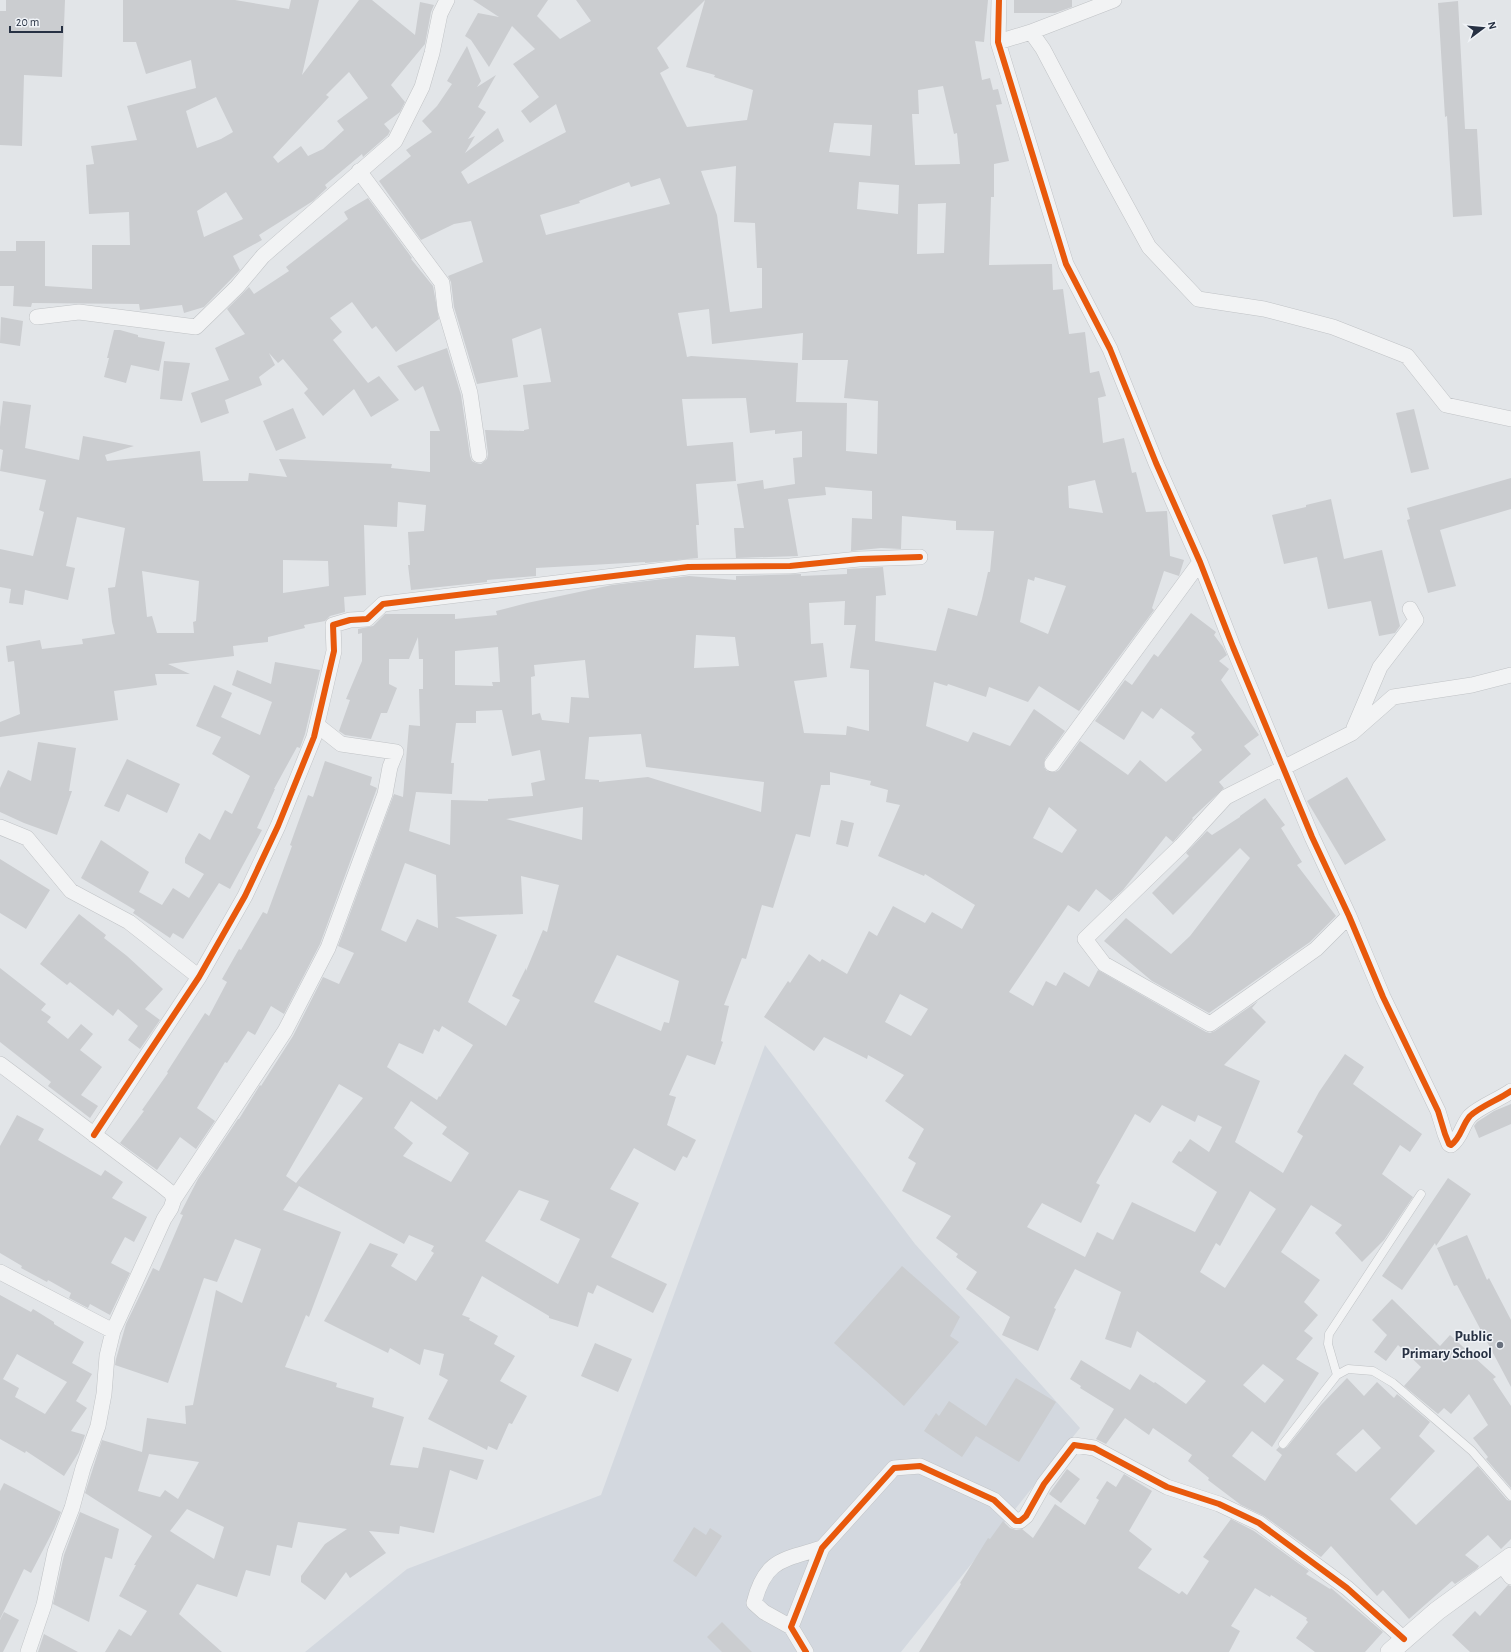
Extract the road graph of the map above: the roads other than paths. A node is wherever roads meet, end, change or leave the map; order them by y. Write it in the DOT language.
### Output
graph roads {
  1 [pos="447,0"];
  2 [pos="999,0"];
  3 [pos="1114,0"];
  4 [pos="1032,32"];
  5 [pos="998,42"];
  6 [pos="359,171"];
  7 [pos="37,317"];
  8 [pos="1511,419"];
  9 [pos="479,455"];
  10 [pos="920,557"];
  11 [pos="1200,562"];
  12 [pos="1410,609"];
  13 [pos="1511,675"];
  14 [pos="317,725"];
  15 [pos="1352,733"];
  16 [pos="1052,764"];
  17 [pos="1284,768"];
  18 [pos="0,827"];
  19 [pos="1349,916"];
  20 [pos="199,977"];
  21 [pos="0,1064"];
  22 [pos="1511,1091"];
  23 [pos="94,1135"];
  24 [pos="1421,1194"];
  25 [pos="174,1199"];
  26 [pos="0,1272"];
  27 [pos="113,1331"];
  28 [pos="1337,1375"];
  29 [pos="1283,1444"];
  30 [pos="1511,1496"];
  31 [pos="822,1548"];
  32 [pos="1508,1566"];
  33 [pos="791,1627"];
  34 [pos="1404,1639"];
  35 [pos="28,1652"];
  36 [pos="806,1652"];
  37 [pos="1390,1652"];
  1 -- 6 [label="street"];
  2 -- 5 [label="street"];
  3 -- 4 [label="street"];
  4 -- 5 [label="street"];
  4 -- 8 [label="street"];
  5 -- 11 [label="street"];
  6 -- 7 [label="street"];
  6 -- 9 [label="street"];
  10 -- 14 [label="street"];
  11 -- 16 [label="street"];
  11 -- 17 [label="street"];
  12 -- 15 [label="street"];
  13 -- 15 [label="street"];
  14 -- 20 [label="street"];
  14 -- 25 [label="street"];
  15 -- 17 [label="street"];
  17 -- 19 [label="street"];
  17 -- 19 [label="street"];
  18 -- 20 [label="street"];
  19 -- 22 [label="street"];
  20 -- 23 [label="street"];
  21 -- 23 [label="street"];
  23 -- 25 [label="street"];
  24 -- 28 [label="lane"];
  25 -- 27 [label="street"];
  26 -- 27 [label="street"];
  27 -- 35 [label="street"];
  28 -- 29 [label="lane"];
  28 -- 30 [label="lane"];
  31 -- 33 [label="street"];
  31 -- 33 [label="street"];
  31 -- 34 [label="street"];
  32 -- 34 [label="street"];
  33 -- 36 [label="street"];
  34 -- 37 [label="street"];
}
